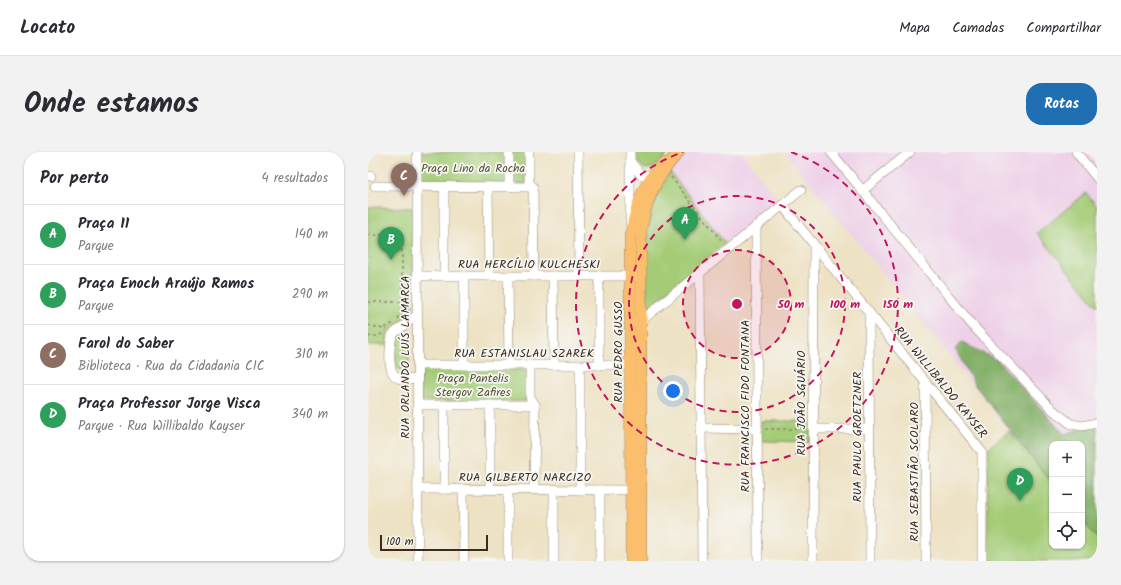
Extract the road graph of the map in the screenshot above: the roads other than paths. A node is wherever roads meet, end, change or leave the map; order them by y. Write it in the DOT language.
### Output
graph roads {
  1 [pos="417,152"];
  2 [pos="509,152"];
  3 [pos="529,152"];
  4 [pos="578,152"];
  5 [pos="830,152"];
  6 [pos="910,152"];
  7 [pos="1076,152"];
  8 [pos="676,155"];
  9 [pos="630,156"];
  10 [pos="653,175"];
  11 [pos="1097,178"];
  12 [pos="375,186"];
  13 [pos="417,187"];
  14 [pos="444,187"];
  15 [pos="488,187"];
  16 [pos="509,187"];
  17 [pos="533,187"];
  18 [pos="801,190"];
  19 [pos="862,191"];
  20 [pos="782,205"];
  21 [pos="756,226"];
  22 [pos="630,236"];
  23 [pos="814,245"];
  24 [pos="700,272"];
  25 [pos="417,276"];
  26 [pos="444,276"];
  27 [pos="464,276"];
  28 [pos="489,276"];
  29 [pos="508,276"];
  30 [pos="534,276"];
  31 [pos="553,276"];
  32 [pos="579,276"];
  33 [pos="598,276"];
  34 [pos="636,276"];
  35 [pos="869,313"];
  36 [pos="417,315"];
  37 [pos="636,321"];
  38 [pos="418,365"];
  39 [pos="464,365"];
  40 [pos="509,365"];
  41 [pos="530,365"];
  42 [pos="554,365"];
  43 [pos="580,365"];
  44 [pos="599,365"];
  45 [pos="631,365"];
  46 [pos="418,379"];
  47 [pos="925,382"];
  48 [pos="418,405"];
  49 [pos="444,405"];
  50 [pos="490,405"];
  51 [pos="534,405"];
  52 [pos="1097,423"];
  53 [pos="702,428"];
  54 [pos="757,429"];
  55 [pos="813,429"];
  56 [pos="869,430"];
  57 [pos="418,489"];
  58 [pos="444,489"];
  59 [pos="464,489"];
  60 [pos="490,489"];
  61 [pos="508,489"];
  62 [pos="534,489"];
  63 [pos="554,489"];
  64 [pos="580,490"];
  65 [pos="600,490"];
  66 [pos="631,490"];
  67 [pos="418,561"];
  68 [pos="464,561"];
  69 [pos="508,561"];
  70 [pos="554,561"];
  71 [pos="600,561"];
  72 [pos="631,561"];
  73 [pos="641,561"];
  74 [pos="702,561"];
  75 [pos="758,561"];
  76 [pos="813,561"];
  77 [pos="870,561"];
  78 [pos="926,561"];
  79 [pos="982,561"];
  1 -- 13 [label="street, RUA ORLANDO LUÍS LAMARCA"];
  2 -- 16 [label="street"];
  3 -- 17 [label="street"];
  4 -- 32 [label="street"];
  5 -- 19 [label="street"];
  6 -- 19 [label="street"];
  7 -- 11 [label="street"];
  8 -- 10 [label="main road, RUA PEDRO GUSSO"];
  8 -- 34 [label="main road, RUA PEDRO GUSSO"];
  9 -- 10 [label="street"];
  9 -- 22 [label="street"];
  10 -- 22 [label="main road, RUA PEDRO GUSSO"];
  12 -- 13 [label="street"];
  13 -- 14 [label="street"];
  13 -- 25 [label="street, RUA ORLANDO LUÍS LAMARCA"];
  14 -- 15 [label="street"];
  14 -- 26 [label="street"];
  15 -- 16 [label="street"];
  15 -- 28 [label="street"];
  16 -- 17 [label="street"];
  17 -- 30 [label="street"];
  18 -- 20 [label="street"];
  19 -- 52 [label="street"];
  20 -- 21 [label="street"];
  20 -- 23 [label="street, RUA WILLIBALDO KAYSER"];
  21 -- 24 [label="street"];
  21 -- 54 [label="street, RUA FRANCISCO FIDO FONTANA"];
  22 -- 34 [label="main road, RUA PEDRO GUSSO"];
  23 -- 35 [label="street, RUA WILLIBALDO KAYSER"];
  23 -- 55 [label="street, RUA JOÃO SGUÁRIO"];
  24 -- 37 [label="street"];
  24 -- 53 [label="street"];
  25 -- 26 [label="street, RUA HERCÍLIO KULCHESKI"];
  25 -- 36 [label="street, RUA ORLANDO LUÍS LAMARCA"];
  26 -- 27 [label="street, RUA HERCÍLIO KULCHESKI"];
  27 -- 28 [label="street, RUA HERCÍLIO KULCHESKI"];
  27 -- 39 [label="street"];
  28 -- 29 [label="street, RUA HERCÍLIO KULCHESKI"];
  29 -- 30 [label="street, RUA HERCÍLIO KULCHESKI"];
  29 -- 40 [label="street"];
  30 -- 31 [label="street, RUA HERCÍLIO KULCHESKI"];
  31 -- 32 [label="street, RUA HERCÍLIO KULCHESKI"];
  31 -- 42 [label="street"];
  32 -- 33 [label="street, RUA HERCÍLIO KULCHESKI"];
  33 -- 34 [label="street, RUA HERCÍLIO KULCHESKI"];
  33 -- 44 [label="street"];
  34 -- 37 [label="main road, RUA PEDRO GUSSO"];
  35 -- 47 [label="street, RUA WILLIBALDO KAYSER"];
  35 -- 56 [label="street, RUA PAULO GROETZNER"];
  36 -- 38 [label="street, RUA ORLANDO LUÍS LAMARCA"];
  36 -- 46 [label="street"];
  37 -- 45 [label="main road, RUA PEDRO GUSSO"];
  37 -- 73 [label="main road, RUA PEDRO GUSSO"];
  38 -- 39 [label="street, RUA ESTANISLAU SZAREK"];
  38 -- 46 [label="street, RUA ORLANDO LUÍS LAMARCA"];
  39 -- 40 [label="street, RUA ESTANISLAU SZAREK"];
  40 -- 41 [label="street, RUA ESTANISLAU SZAREK"];
  41 -- 42 [label="street, RUA ESTANISLAU SZAREK"];
  41 -- 51 [label="street"];
  42 -- 43 [label="street, RUA ESTANISLAU SZAREK"];
  43 -- 44 [label="street, RUA ESTANISLAU SZAREK"];
  43 -- 64 [label="street"];
  44 -- 45 [label="street, RUA ESTANISLAU SZAREK"];
  45 -- 66 [label="main road, RUA PEDRO GUSSO"];
  46 -- 48 [label="street, RUA ORLANDO LUÍS LAMARCA"];
  47 -- 78 [label="street, RUA SEBASTIÃO SCOLARO"];
  47 -- 79 [label="street, RUA WILLIBALDO KAYSER"];
  48 -- 49 [label="street"];
  48 -- 57 [label="street, RUA ORLANDO LUÍS LAMARCA"];
  49 -- 50 [label="street"];
  49 -- 58 [label="street"];
  50 -- 51 [label="street"];
  50 -- 60 [label="street"];
  51 -- 62 [label="street"];
  53 -- 54 [label="street"];
  53 -- 74 [label="street"];
  54 -- 75 [label="street, RUA FRANCISCO FIDO FONTANA"];
  55 -- 56 [label="street"];
  55 -- 76 [label="street, RUA JOÃO SGUÁRIO"];
  56 -- 77 [label="street, RUA PAULO GROETZNER"];
  57 -- 58 [label="street, RUA GILBERTO NARCIZO"];
  57 -- 67 [label="street, RUA ORLANDO LUÍS LAMARCA"];
  58 -- 59 [label="street, RUA GILBERTO NARCIZO"];
  59 -- 60 [label="street, RUA GILBERTO NARCIZO"];
  59 -- 68 [label="street"];
  60 -- 61 [label="street, RUA GILBERTO NARCIZO"];
  61 -- 62 [label="street, RUA GILBERTO NARCIZO"];
  61 -- 69 [label="street"];
  62 -- 63 [label="street, RUA GILBERTO NARCIZO"];
  63 -- 64 [label="street, RUA GILBERTO NARCIZO"];
  63 -- 70 [label="street"];
  64 -- 65 [label="street, RUA GILBERTO NARCIZO"];
  65 -- 66 [label="street, RUA GILBERTO NARCIZO"];
  65 -- 71 [label="street"];
  66 -- 72 [label="main road, RUA PEDRO GUSSO"];
}
